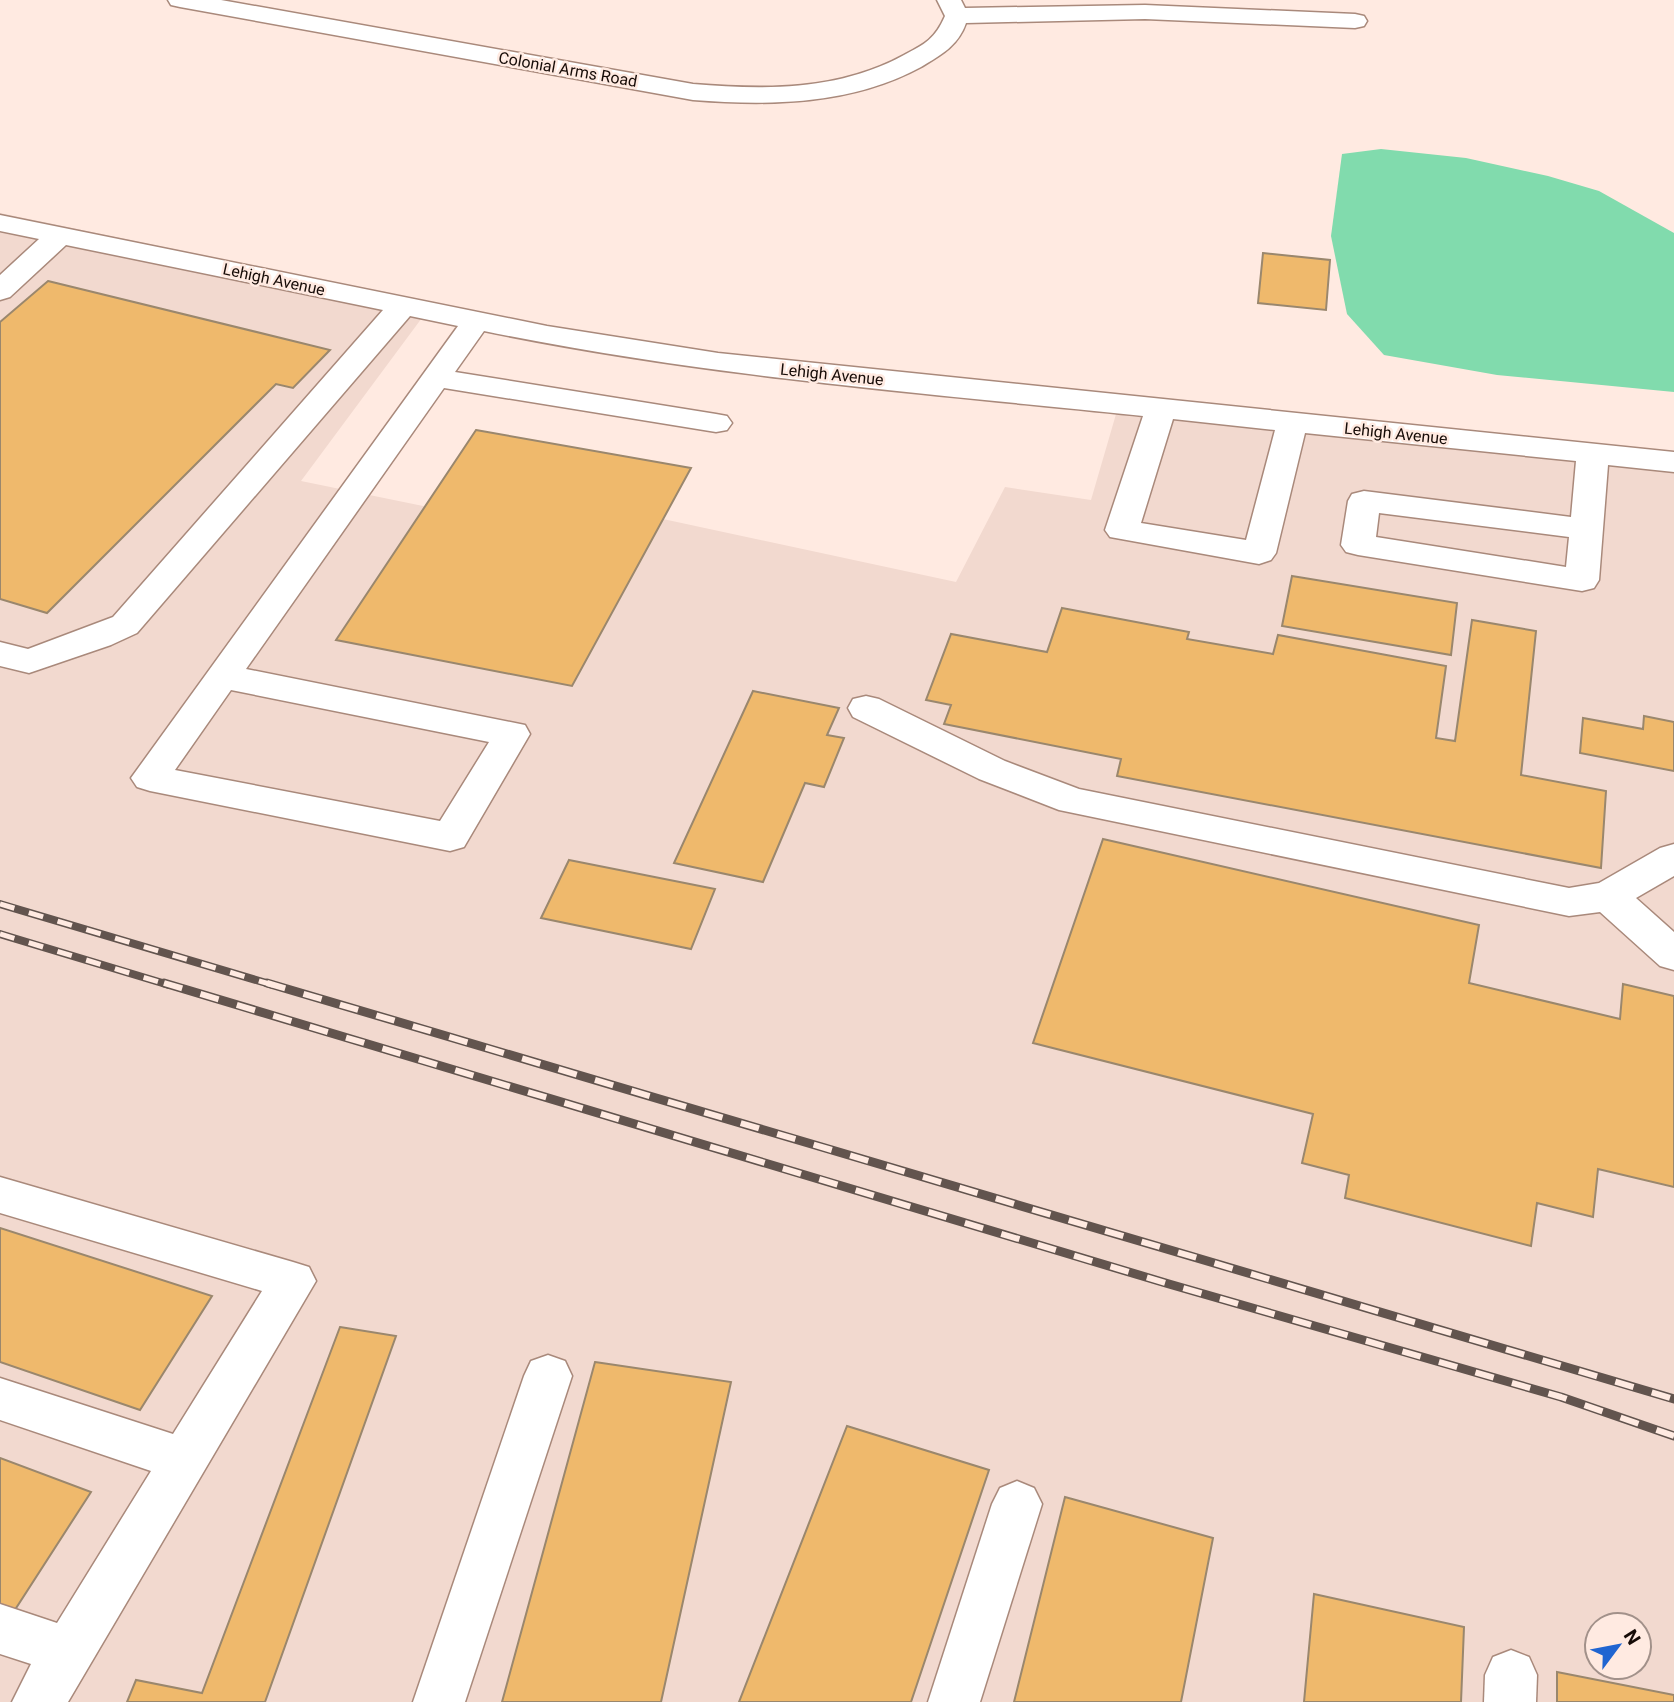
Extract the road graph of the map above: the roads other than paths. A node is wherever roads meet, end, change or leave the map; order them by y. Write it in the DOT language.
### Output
graph roads {
  1 [pos="180,0"];
  2 [pos="951,18"];
  3 [pos="1355,21"];
  4 [pos="0,223"];
  5 [pos="60,235"];
  6 [pos="0,291"];
  7 [pos="403,305"];
  8 [pos="477,320"];
  9 [pos="436,378"];
  10 [pos="1161,409"];
  11 [pos="716,423"];
  12 [pos="1292,423"];
  13 [pos="1593,454"];
  14 [pos="1674,462"];
  15 [pos="1585,529"];
  16 [pos="0,654"];
  17 [pos="224,677"];
  18 [pos="866,708"];
  19 [pos="1674,858"];
  20 [pos="1608,896"];
  21 [pos="1674,955"];
  22 [pos="0,1195"];
  23 [pos="548,1376"];
  24 [pos="0,1399"];
  25 [pos="184,1460"];
  26 [pos="1017,1504"];
  27 [pos="0,1629"];
  28 [pos="68,1652"];
  29 [pos="38,1702"];
  30 [pos="439,1702"];
  31 [pos="954,1702"];
  1 -- 2 [label="street, Colonial Arms Road"];
  2 -- 3 [label="street, Colonial Arms Road"];
  4 -- 5 [label="street, Lehigh Avenue"];
  5 -- 6 [label="street"];
  5 -- 7 [label="street, Lehigh Avenue"];
  7 -- 8 [label="street, Lehigh Avenue"];
  7 -- 16 [label="street"];
  8 -- 9 [label="street"];
  8 -- 10 [label="street, Lehigh Avenue"];
  9 -- 11 [label="street"];
  9 -- 17 [label="street"];
  10 -- 12 [label="street, Lehigh Avenue"];
  10 -- 12 [label="street"];
  12 -- 13 [label="street, Lehigh Avenue"];
  13 -- 14 [label="street, Lehigh Avenue"];
  13 -- 15 [label="street"];
  15 -- 15 [label="street"];
  17 -- 17 [label="street"];
  18 -- 20 [label="street"];
  19 -- 20 [label="street"];
  20 -- 21 [label="street"];
  22 -- 25 [label="street"];
  23 -- 30 [label="street"];
  24 -- 25 [label="street"];
  25 -- 28 [label="street"];
  26 -- 31 [label="street"];
  27 -- 28 [label="street"];
  28 -- 29 [label="street"];
}
